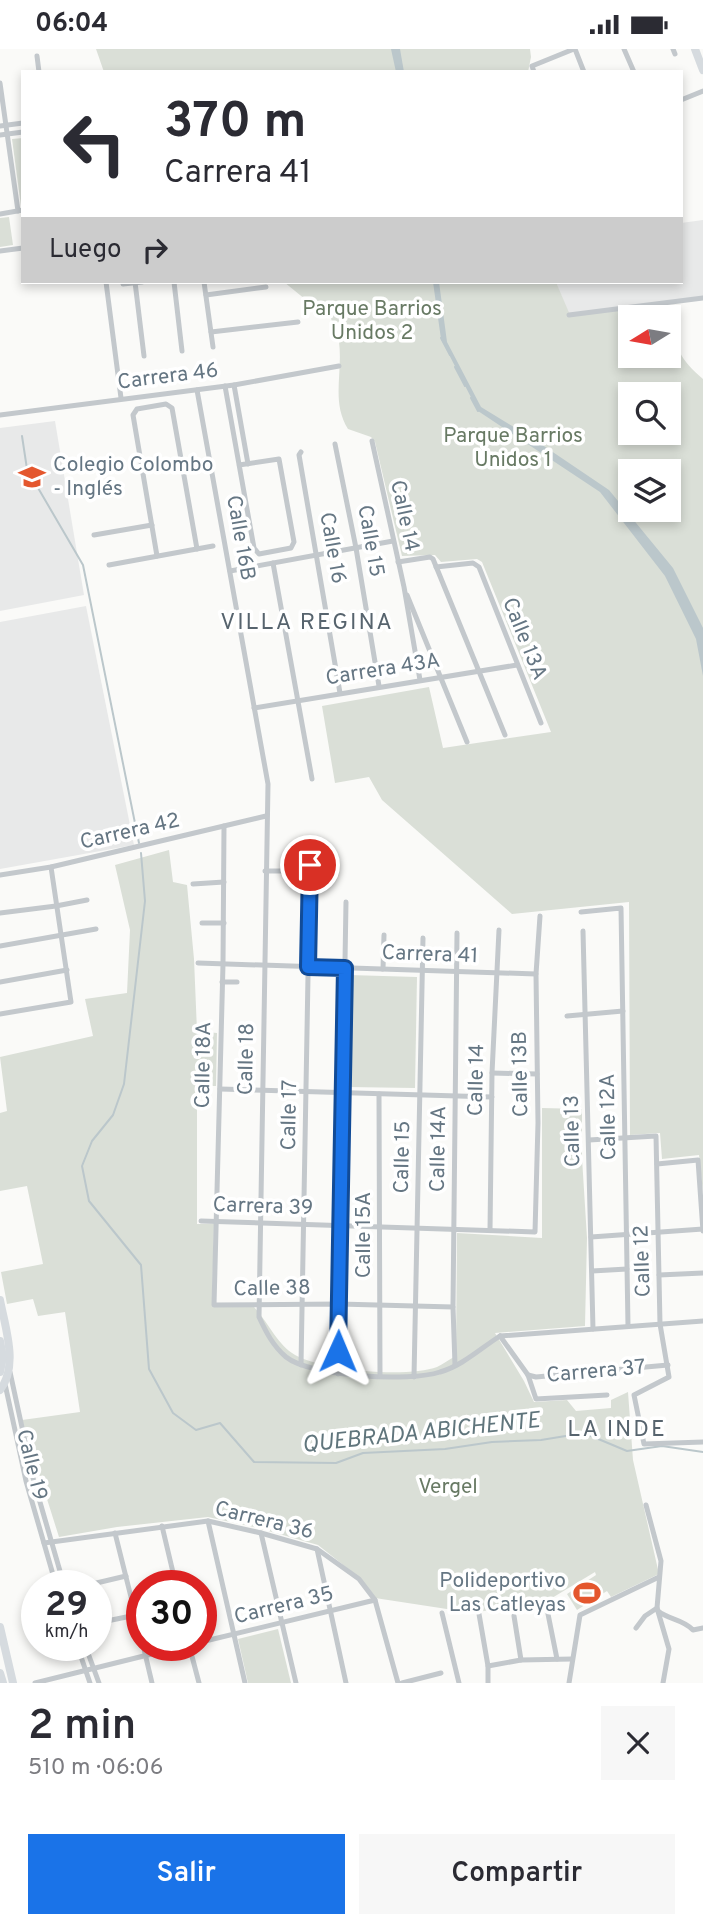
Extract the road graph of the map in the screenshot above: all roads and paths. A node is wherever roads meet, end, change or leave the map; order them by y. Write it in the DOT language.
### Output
graph roads {
  1 [pos="575,49"];
  2 [pos="624,49"];
  3 [pos="695,49"];
  4 [pos="37,56"];
  5 [pos="40,70"];
  6 [pos="533,70"];
  7 [pos="583,70"];
  8 [pos="633,70"];
  9 [pos="703,70"];
  10 [pos="0,83"];
  11 [pos="703,91"];
  12 [pos="683,99"];
  13 [pos="21,123"];
  14 [pos="3,126"];
  15 [pos="21,132"];
  16 [pos="8,134"];
  17 [pos="0,135"];
  18 [pos="20,211"];
  19 [pos="0,214"];
  20 [pos="21,248"];
  21 [pos="0,251"];
  22 [pos="106,284"];
  23 [pos="135,284"];
  24 [pos="173,284"];
  25 [pos="204,284"];
  26 [pos="265,287"];
  27 [pos="206,295"];
  28 [pos="703,298"];
  29 [pos="569,315"];
  30 [pos="298,322"];
  31 [pos="211,332"];
  32 [pos="213,347"];
  33 [pos="182,351"];
  34 [pos="144,356"];
  35 [pos="339,366"];
  36 [pos="234,385"];
  37 [pos="225,386"];
  38 [pos="197,390"];
  39 [pos="121,398"];
  40 [pos="0,415"];
  41 [pos="372,442"];
  42 [pos="335,444"];
  43 [pos="301,452"];
  44 [pos="248,464"];
  45 [pos="239,465"];
  46 [pos="152,525"];
  47 [pos="94,535"];
  48 [pos="393,541"];
  49 [pos="213,546"];
  50 [pos="356,548"];
  51 [pos="197,549"];
  52 [pos="157,556"];
  53 [pos="317,556"];
  54 [pos="398,562"];
  55 [pos="273,563"];
  56 [pos="109,565"];
  57 [pos="436,567"];
  58 [pos="230,571"];
  59 [pos="404,587"];
  60 [pos="517,665"];
  61 [pos="478,669"];
  62 [pos="442,677"];
  63 [pos="420,680"];
  64 [pos="379,686"];
  65 [pos="340,693"];
  66 [pos="296,700"];
  67 [pos="254,708"];
  68 [pos="541,723"];
  69 [pos="505,735"];
  70 [pos="467,742"];
  71 [pos="312,779"];
  72 [pos="267,816"];
  73 [pos="224,826"];
  74 [pos="51,867"];
  75 [pos="265,871"];
  76 [pos="0,875"];
  77 [pos="224,883"];
  78 [pos="193,884"];
  79 [pos="86,900"];
  80 [pos="346,902"];
  81 [pos="56,906"];
  82 [pos="581,912"];
  83 [pos="0,913"];
  84 [pos="540,916"];
  85 [pos="202,923"];
  86 [pos="224,923"];
  87 [pos="96,929"];
  88 [pos="499,930"];
  89 [pos="583,932"];
  90 [pos="457,933"];
  91 [pos="384,935"];
  92 [pos="62,936"];
  93 [pos="423,938"];
  94 [pos="0,946"];
  95 [pos="198,963"];
  96 [pos="223,964"];
  97 [pos="264,965"];
  98 [pos="308,967"];
  99 [pos="345,968"];
  100 [pos="67,969"];
  101 [pos="383,969"];
  102 [pos="422,970"];
  103 [pos="457,971"];
  104 [pos="497,973"];
  105 [pos="536,974"];
  106 [pos="0,982"];
  107 [pos="222,982"];
  108 [pos="237,982"];
  109 [pos="623,1011"];
  110 [pos="0,1014"];
  111 [pos="585,1015"];
  112 [pos="567,1016"];
  113 [pos="492,1073"];
  114 [pos="537,1074"];
  115 [pos="220,1089"];
  116 [pos="262,1090"];
  117 [pos="306,1091"];
  118 [pos="343,1093"];
  119 [pos="379,1094"];
  120 [pos="420,1095"];
  121 [pos="455,1096"];
  122 [pos="492,1097"];
  123 [pos="625,1138"];
  124 [pos="589,1140"];
  125 [pos="657,1164"];
  126 [pos="201,1221"];
  127 [pos="216,1221"];
  128 [pos="259,1223"];
  129 [pos="303,1224"];
  130 [pos="341,1226"];
  131 [pos="380,1227"];
  132 [pos="417,1228"];
  133 [pos="454,1229"];
  134 [pos="490,1230"];
  135 [pos="703,1230"];
  136 [pos="535,1232"];
  137 [pos="657,1232"];
  138 [pos="626,1234"];
  139 [pos="591,1237"];
  140 [pos="627,1269"];
  141 [pos="592,1271"];
  142 [pos="703,1273"];
  143 [pos="659,1275"];
  144 [pos="0,1300"];
  145 [pos="302,1303"];
  146 [pos="257,1304"];
  147 [pos="339,1304"];
  148 [pos="214,1305"];
  149 [pos="380,1305"];
  150 [pos="416,1306"];
  151 [pos="453,1307"];
  152 [pos="703,1321"];
  153 [pos="660,1324"];
  154 [pos="628,1327"];
  155 [pos="593,1329"];
  156 [pos="500,1336"];
  157 [pos="0,1343"];
  158 [pos="301,1365"];
  159 [pos="455,1365"];
  160 [pos="668,1365"];
  161 [pos="4,1370"];
  162 [pos="338,1374"];
  163 [pos="380,1375"];
  164 [pos="528,1375"];
  165 [pos="414,1377"];
  166 [pos="2,1387"];
  167 [pos="607,1395"];
  168 [pos="703,1442"];
  169 [pos="646,1505"];
  170 [pos="208,1521"];
  171 [pos="162,1526"];
  172 [pos="116,1532"];
  173 [pos="261,1533"];
  174 [pos="52,1542"];
  175 [pos="44,1543"];
  176 [pos="317,1549"];
  177 [pos="52,1570"];
  178 [pos="60,1570"];
  179 [pos="172,1570"];
  180 [pos="126,1576"];
  181 [pos="659,1577"];
  182 [pos="112,1579"];
  183 [pos="375,1600"];
  184 [pos="657,1610"];
  185 [pos="328,1611"];
  186 [pos="442,1613"];
  187 [pos="479,1614"];
  188 [pos="548,1614"];
  189 [pos="514,1616"];
  190 [pos="281,1623"];
  191 [pos="0,1627"];
  192 [pos="636,1628"];
  193 [pos="703,1628"];
  194 [pos="234,1635"];
  195 [pos="217,1639"];
  196 [pos="557,1659"];
  197 [pos="572,1659"];
  198 [pos="126,1660"];
  199 [pos="521,1660"];
  200 [pos="83,1661"];
  201 [pos="91,1661"];
  202 [pos="146,1661"];
  203 [pos="193,1661"];
  204 [pos="488,1666"];
  205 [pos="94,1669"];
  206 [pos="10,1672"];
  207 [pos="87,1672"];
  208 [pos="441,1673"];
  209 [pos="0,1674"];
  210 [pos="2,1683"];
  211 [pos="13,1683"];
  212 [pos="35,1683"];
  213 [pos="90,1683"];
  214 [pos="99,1683"];
  215 [pos="152,1683"];
  216 [pos="199,1683"];
  217 [pos="245,1683"];
  218 [pos="296,1683"];
  219 [pos="346,1683"];
  220 [pos="400,1683"];
  221 [pos="459,1683"];
  222 [pos="488,1683"];
  223 [pos="569,1683"];
  224 [pos="663,1683"];
  1 -- 6 [label="street"];
  1 -- 7 [label="street"];
  2 -- 8 [label="street"];
  3 -- 9 [label="main road"];
  4 -- 5 [label="street"];
  10 -- 14 [label="street"];
  11 -- 12 [label="street"];
  13 -- 14 [label="street"];
  14 -- 16 [label="street"];
  15 -- 16 [label="street"];
  16 -- 17 [label="street"];
  16 -- 18 [label="street"];
  18 -- 19 [label="street"];
  20 -- 21 [label="street"];
  22 -- 39 [label="street"];
  23 -- 34 [label="street"];
  24 -- 33 [label="street"];
  25 -- 27 [label="street"];
  26 -- 27 [label="street"];
  27 -- 31 [label="street"];
  28 -- 29 [label="street"];
  30 -- 31 [label="street"];
  31 -- 32 [label="street"];
  35 -- 36 [label="street, Carrera 46"];
  36 -- 37 [label="street, Carrera 46"];
  36 -- 44 [label="street"];
  37 -- 38 [label="street, Carrera 46"];
  37 -- 45 [label="street"];
  38 -- 39 [label="street, Carrera 46"];
  38 -- 58 [label="street, Calle 16B"];
  39 -- 40 [label="street, Carrera 46"];
  41 -- 48 [label="street, Calle 14"];
  42 -- 50 [label="street, Calle 15"];
  43 -- 53 [label="street, Calle 16"];
  44 -- 45 [label="street"];
  44 -- 45 [label="street"];
  46 -- 47 [label="street"];
  46 -- 51 [label="street"];
  46 -- 52 [label="street"];
  48 -- 50 [label="street"];
  48 -- 54 [label="street, Calle 14"];
  49 -- 51 [label="street"];
  50 -- 53 [label="street"];
  50 -- 64 [label="street, Calle 15"];
  51 -- 52 [label="street"];
  52 -- 56 [label="street"];
  53 -- 55 [label="street"];
  53 -- 65 [label="street, Calle 16"];
  54 -- 57 [label="street"];
  54 -- 59 [label="street, Calle 14"];
  55 -- 58 [label="street"];
  55 -- 66 [label="street"];
  57 -- 60 [label="street, Calle 13A"];
  57 -- 61 [label="street"];
  58 -- 67 [label="street, Calle 16B"];
  59 -- 62 [label="street"];
  59 -- 63 [label="street, Calle 14"];
  60 -- 61 [label="street, Carrera 43A"];
  60 -- 68 [label="street, Calle 13A"];
  61 -- 62 [label="street, Carrera 43A"];
  61 -- 69 [label="street"];
  62 -- 63 [label="street, Carrera 43A"];
  62 -- 70 [label="street"];
  63 -- 64 [label="street, Carrera 43A"];
  64 -- 65 [label="street, Carrera 43A"];
  65 -- 66 [label="street, Carrera 43A"];
  66 -- 67 [label="street, Carrera 43A"];
  66 -- 71 [label="street"];
  67 -- 72 [label="street, Calle 16B"];
  72 -- 73 [label="street, Carrera 42"];
  72 -- 75 [label="street, Calle 18"];
  73 -- 74 [label="street, Carrera 42"];
  73 -- 77 [label="street, Calle 18A"];
  74 -- 76 [label="street, Carrera 42"];
  74 -- 81 [label="street"];
  75 -- 97 [label="street, Calle 18"];
  75 -- 98 [label="street, Calle 17"];
  77 -- 78 [label="street"];
  77 -- 86 [label="street, Calle 18A"];
  79 -- 81 [label="street"];
  80 -- 99 [label="street"];
  81 -- 83 [label="street"];
  81 -- 92 [label="street"];
  82 -- 109 [label="street, Calle 12A"];
  84 -- 105 [label="street, Calle 13B"];
  85 -- 86 [label="street"];
  86 -- 96 [label="street, Calle 18A"];
  87 -- 92 [label="street"];
  88 -- 104 [label="street, Calle 14"];
  89 -- 111 [label="street, Calle 13"];
  90 -- 103 [label="street, Calle 14A"];
  91 -- 101 [label="street"];
  92 -- 94 [label="street"];
  92 -- 100 [label="street"];
  93 -- 102 [label="street, Calle 15"];
  95 -- 96 [label="street, Carrera 41"];
  96 -- 97 [label="street, Carrera 41"];
  96 -- 107 [label="street, Calle 18A"];
  97 -- 98 [label="street, Carrera 41"];
  97 -- 116 [label="street, Calle 18"];
  98 -- 99 [label="street, Carrera 41"];
  98 -- 117 [label="street, Calle 17"];
  99 -- 101 [label="street, Carrera 41"];
  99 -- 118 [label="street"];
  100 -- 106 [label="street"];
  100 -- 110 [label="street"];
  101 -- 102 [label="street, Carrera 41"];
  102 -- 103 [label="street, Carrera 41"];
  102 -- 120 [label="street, Calle 15"];
  103 -- 104 [label="street, Carrera 41"];
  103 -- 121 [label="street, Calle 14A"];
  104 -- 105 [label="street, Carrera 41"];
  104 -- 113 [label="street, Calle 14"];
  105 -- 114 [label="street, Calle 13B"];
  107 -- 108 [label="street"];
  107 -- 115 [label="street, Calle 18A"];
  109 -- 111 [label="street"];
  109 -- 123 [label="street, Calle 12A"];
  111 -- 112 [label="street"];
  111 -- 124 [label="street, Calle 13"];
  113 -- 114 [label="street"];
  113 -- 122 [label="street, Calle 14"];
  114 -- 136 [label="street, Calle 13B"];
  115 -- 116 [label="street"];
  115 -- 127 [label="street, Calle 18A"];
  116 -- 117 [label="street"];
  116 -- 128 [label="street, Calle 18"];
  117 -- 118 [label="street"];
  117 -- 129 [label="street, Calle 17"];
  118 -- 119 [label="street"];
  118 -- 130 [label="street"];
  119 -- 120 [label="street"];
  119 -- 131 [label="street, Calle 15A"];
  120 -- 121 [label="street"];
  120 -- 132 [label="street, Calle 15"];
  121 -- 122 [label="street"];
  121 -- 133 [label="street, Calle 14A"];
  122 -- 134 [label="street, Calle 14"];
  123 -- 124 [label="street"];
  123 -- 125 [label="street, Calle 12"];
  123 -- 138 [label="street, Calle 12A"];
  124 -- 139 [label="street, Calle 13"];
  125 -- 135 [label="street"];
  125 -- 137 [label="street, Calle 12"];
  126 -- 127 [label="street, Carrera 39"];
  127 -- 128 [label="street, Carrera 39"];
  127 -- 148 [label="street, Calle 18A"];
  128 -- 129 [label="street, Carrera 39"];
  128 -- 146 [label="street, Calle 18"];
  129 -- 130 [label="street, Carrera 39"];
  129 -- 145 [label="street, Calle 17"];
  130 -- 131 [label="street, Carrera 39"];
  130 -- 147 [label="street"];
  131 -- 132 [label="street, Carrera 39"];
  131 -- 149 [label="street, Calle 15A"];
  132 -- 133 [label="street, Carrera 39"];
  132 -- 150 [label="street, Calle 15"];
  133 -- 134 [label="street, Carrera 39"];
  133 -- 151 [label="street, Calle 14A"];
  134 -- 136 [label="street, Carrera 39"];
  135 -- 137 [label="street"];
  137 -- 138 [label="street"];
  137 -- 143 [label="street, Calle 12"];
  138 -- 139 [label="street"];
  138 -- 140 [label="street, Calle 12A"];
  139 -- 141 [label="street, Calle 13"];
  140 -- 141 [label="street"];
  140 -- 154 [label="street, Calle 12A"];
  141 -- 155 [label="street, Calle 13"];
  142 -- 143 [label="street"];
  143 -- 153 [label="street, Calle 12"];
  144 -- 161 [label="main road, Calle 19"];
  145 -- 146 [label="street, Calle 38"];
  145 -- 147 [label="street, Calle 38"];
  145 -- 158 [label="street, Calle 17"];
  146 -- 148 [label="street, Calle 38"];
  146 -- 158 [label="street"];
  147 -- 149 [label="street, Calle 38"];
  147 -- 162 [label="street"];
  149 -- 150 [label="street, Calle 38"];
  149 -- 163 [label="street, Calle 15A"];
  150 -- 151 [label="street, Calle 38"];
  150 -- 165 [label="street, Calle 15"];
  151 -- 159 [label="street, Calle 14A"];
  152 -- 153 [label="street"];
  153 -- 154 [label="street"];
  153 -- 160 [label="street, Calle 12"];
  154 -- 155 [label="street"];
  155 -- 156 [label="street"];
  156 -- 159 [label="street"];
  156 -- 164 [label="street, Carrera 37"];
  157 -- 161 [label="main road, Calle 19"];
  158 -- 162 [label="street"];
  159 -- 165 [label="street"];
  160 -- 164 [label="street, Carrera 37"];
  160 -- 168 [label="street, Calle 12"];
  161 -- 166 [label="main road"];
  161 -- 174 [label="street, Calle 19"];
  162 -- 163 [label="street"];
  163 -- 165 [label="street"];
  164 -- 167 [label="street"];
  166 -- 175 [label="street, Calle 19"];
  169 -- 181 [label="street"];
  170 -- 171 [label="street, Carrera 36"];
  170 -- 173 [label="street, Carrera 36"];
  170 -- 194 [label="street"];
  171 -- 172 [label="street, Carrera 36"];
  171 -- 179 [label="street"];
  172 -- 174 [label="street, Carrera 36"];
  172 -- 180 [label="street"];
  173 -- 176 [label="street, Carrera 36"];
  173 -- 190 [label="street"];
  174 -- 175 [label="street, Carrera 36"];
  174 -- 178 [label="street, Calle 19"];
  175 -- 177 [label="street, Calle 19"];
  176 -- 183 [label="street, Carrera 36"];
  176 -- 185 [label="street"];
  180 -- 182 [label="street"];
  181 -- 184 [label="street"];
  181 -- 197 [label="street"];
  183 -- 185 [label="street, Carrera 35"];
  183 -- 220 [label="street"];
  184 -- 192 [label="street"];
  184 -- 193 [label="street"];
  184 -- 224 [label="street"];
  185 -- 190 [label="street, Carrera 35"];
  185 -- 219 [label="street"];
  186 -- 221 [label="street"];
  187 -- 204 [label="street"];
  188 -- 196 [label="street"];
  189 -- 199 [label="street"];
  190 -- 194 [label="street, Carrera 35"];
  190 -- 218 [label="street"];
  191 -- 206 [label="main road"];
  194 -- 195 [label="street, Carrera 35"];
  194 -- 217 [label="street"];
  196 -- 197 [label="street"];
  196 -- 199 [label="street"];
  197 -- 223 [label="street"];
  198 -- 205 [label="street"];
  199 -- 204 [label="street"];
  200 -- 207 [label="street"];
  201 -- 205 [label="street"];
  202 -- 215 [label="street"];
  203 -- 216 [label="street"];
  204 -- 222 [label="street"];
  205 -- 207 [label="street"];
  205 -- 214 [label="street"];
  206 -- 209 [label="street"];
  206 -- 211 [label="main road"];
  207 -- 212 [label="street"];
  207 -- 213 [label="street"];
  208 -- 220 [label="street"];
  209 -- 210 [label="main road"];
}
